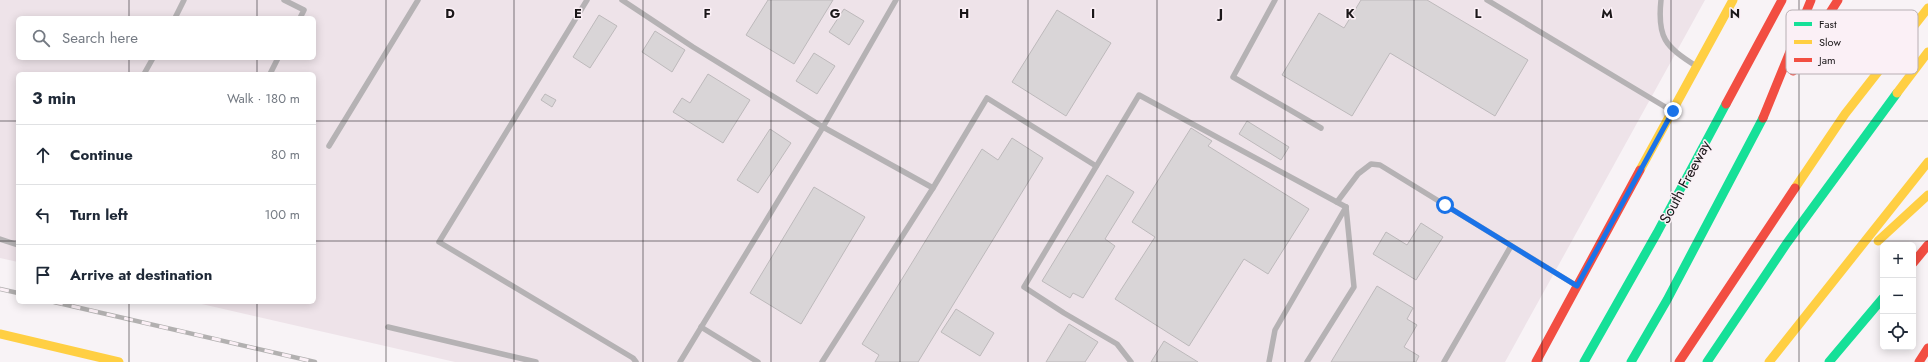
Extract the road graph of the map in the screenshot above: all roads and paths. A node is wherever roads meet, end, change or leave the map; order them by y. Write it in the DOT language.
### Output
graph roads {
  1 [pos="184,0"];
  2 [pos="284,0"];
  3 [pos="418,0"];
  4 [pos="587,0"];
  5 [pos="622,0"];
  6 [pos="896,0"];
  7 [pos="1275,0"];
  8 [pos="1487,0"];
  9 [pos="1661,0"];
  10 [pos="1733,0"];
  11 [pos="1782,0"];
  12 [pos="1812,0"];
  13 [pos="1838,0"];
  14 [pos="1928,8"];
  15 [pos="1808,10"];
  16 [pos="1832,10"];
  17 [pos="176,16"];
  18 [pos="301,16"];
  19 [pos="1918,21"];
  20 [pos="1928,52"];
  21 [pos="152,60"];
  22 [pos="277,60"];
  23 [pos="1786,64"];
  24 [pos="1918,65"];
  25 [pos="1697,67"];
  26 [pos="145,72"];
  27 [pos="271,72"];
  28 [pos="1791,74"];
  29 [pos="1876,74"];
  30 [pos="1911,74"];
  31 [pos="1673,111"];
  32 [pos="1767,111"];
  33 [pos="823,127"];
  34 [pos="1321,128"];
  35 [pos="330,146"];
  36 [pos="1928,162"];
  37 [pos="1096,166"];
  38 [pos="933,188"];
  39 [pos="1928,195"];
  40 [pos="1336,202"];
  41 [pos="1346,207"];
  42 [pos="0,239"];
  43 [pos="16,244"];
  44 [pos="1928,245"];
  45 [pos="1511,246"];
  46 [pos="1916,259"];
  47 [pos="1839,275"];
  48 [pos="1577,286"];
  49 [pos="1880,302"];
  50 [pos="701,326"];
  51 [pos="388,327"];
  52 [pos="0,334"];
  53 [pos="1928,348"];
  54 [pos="118,362"];
  55 [pos="536,362"];
  56 [pos="636,362"];
  57 [pos="680,362"];
  58 [pos="758,362"];
  59 [pos="822,362"];
  60 [pos="1131,362"];
  61 [pos="1269,362"];
  62 [pos="1307,362"];
  63 [pos="1444,362"];
  64 [pos="1536,362"];
  65 [pos="1584,362"];
  66 [pos="1631,362"];
  67 [pos="1679,362"];
  68 [pos="1708,362"];
  69 [pos="1769,362"];
  70 [pos="1829,362"];
  71 [pos="1919,362"];
  1 -- 17 [label="lane"];
  2 -- 18 [label="lane"];
  3 -- 35 [label="lane"];
  4 -- 56 [label="lane"];
  5 -- 33 [label="lane"];
  6 -- 33 [label="lane"];
  7 -- 34 [label="lane"];
  8 -- 31 [label="lane"];
  9 -- 25 [label="lane"];
  10 -- 25 [label="main road"];
  11 -- 65 [label="main road, South Freeway"];
  12 -- 15 [label="main road"];
  13 -- 16 [label="main road"];
  14 -- 19 [label="main road"];
  20 -- 24 [label="main road"];
  21 -- 26 [label="lane"];
  22 -- 27 [label="lane"];
  23 -- 32 [label="main road"];
  25 -- 31 [label="main road"];
  28 -- 32 [label="main road"];
  29 -- 67 [label="main road"];
  30 -- 68 [label="main road"];
  31 -- 48 [label="main road"];
  32 -- 66 [label="main road"];
  33 -- 38 [label="lane"];
  33 -- 50 [label="lane"];
  36 -- 47 [label="main road"];
  37 -- 38 [label="lane"];
  37 -- 40 [label="lane"];
  37 -- 60 [label="lane"];
  38 -- 59 [label="lane"];
  39 -- 47 [label="main road"];
  40 -- 41 [label="lane"];
  40 -- 45 [label="lane"];
  41 -- 61 [label="lane"];
  41 -- 62 [label="lane"];
  42 -- 43 [label="lane"];
  44 -- 46 [label="main road"];
  45 -- 48 [label="lane"];
  45 -- 63 [label="lane"];
  47 -- 69 [label="main road"];
  48 -- 64 [label="main road"];
  49 -- 70 [label="main road"];
  50 -- 57 [label="lane"];
  50 -- 58 [label="lane"];
  51 -- 55 [label="lane"];
  52 -- 54 [label="main road"];
  53 -- 71 [label="main road"];
}
